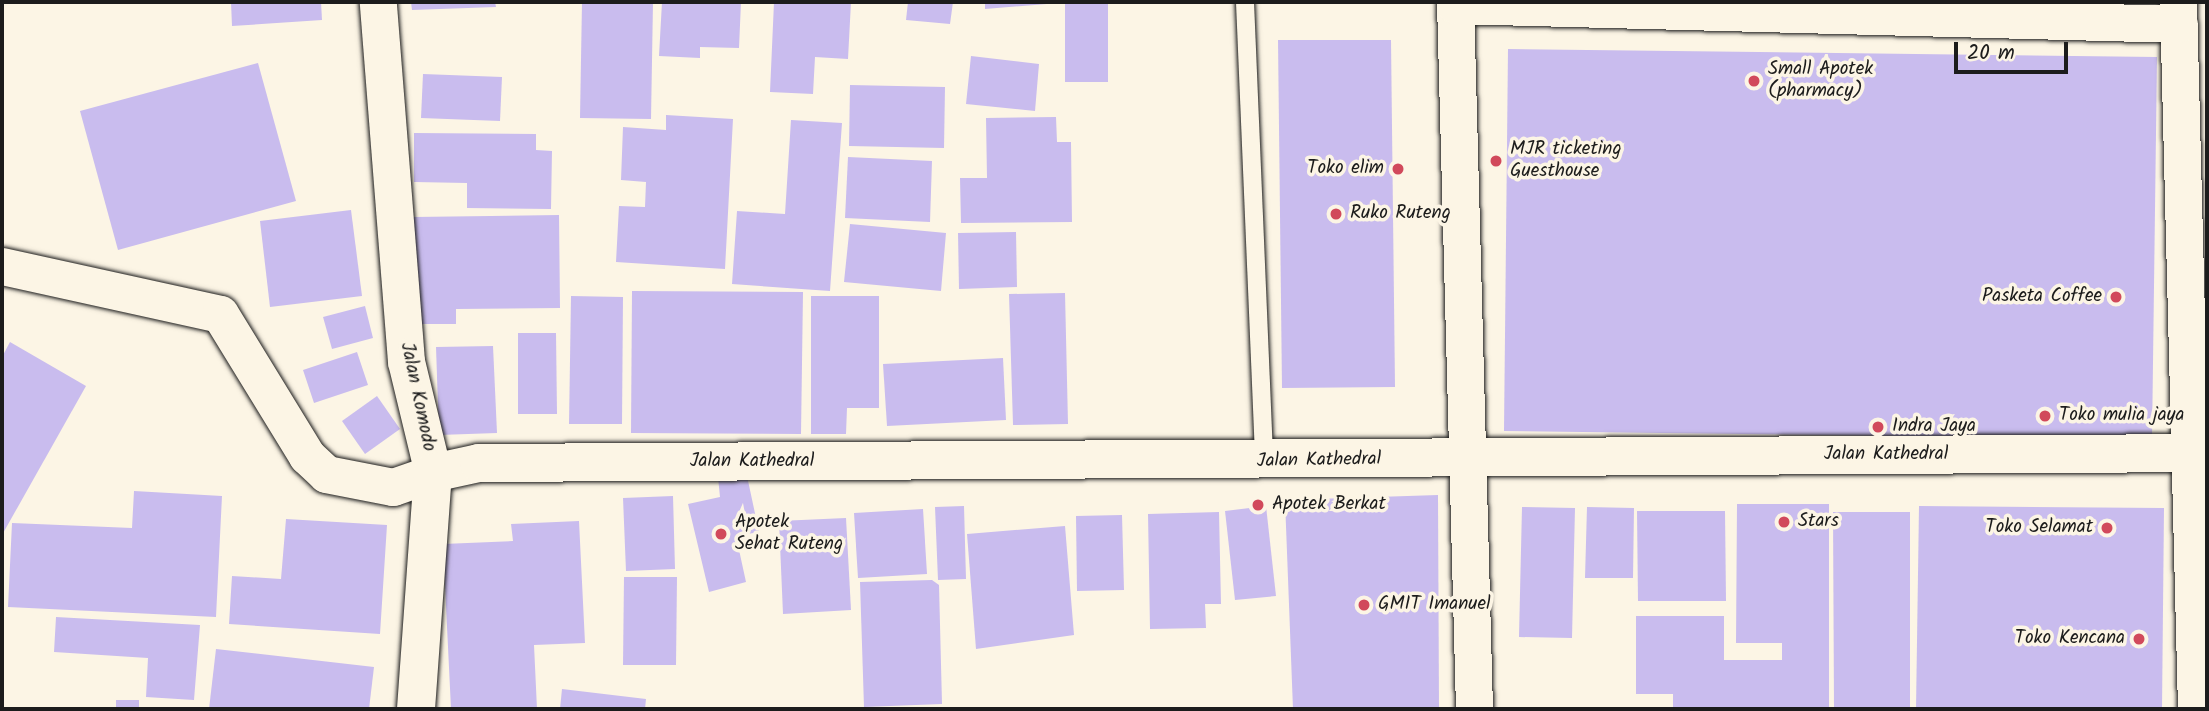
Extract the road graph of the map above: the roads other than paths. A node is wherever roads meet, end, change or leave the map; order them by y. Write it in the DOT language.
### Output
graph roads {
  1 [pos="378,2"];
  2 [pos="1245,2"];
  3 [pos="1455,3"];
  4 [pos="2179,13"];
  5 [pos="2,266"];
  6 [pos="2198,453"];
  7 [pos="1467,457"];
  8 [pos="1264,462"];
  9 [pos="433,474"];
  10 [pos="416,709"];
  11 [pos="1474,709"];
  12 [pos="2196,709"];
  1 -- 9 [label="street, Jalan Komodo"];
  2 -- 8 [label="lane"];
  3 -- 4 [label="street"];
  3 -- 7 [label="street"];
  4 -- 6 [label="street"];
  5 -- 9 [label="street"];
  6 -- 7 [label="highway, Jalan Kathedral"];
  6 -- 12 [label="street"];
  7 -- 8 [label="highway, Jalan Kathedral"];
  7 -- 11 [label="street"];
  8 -- 9 [label="highway, Jalan Kathedral"];
  9 -- 10 [label="highway, Jalan Komodo"];
}
